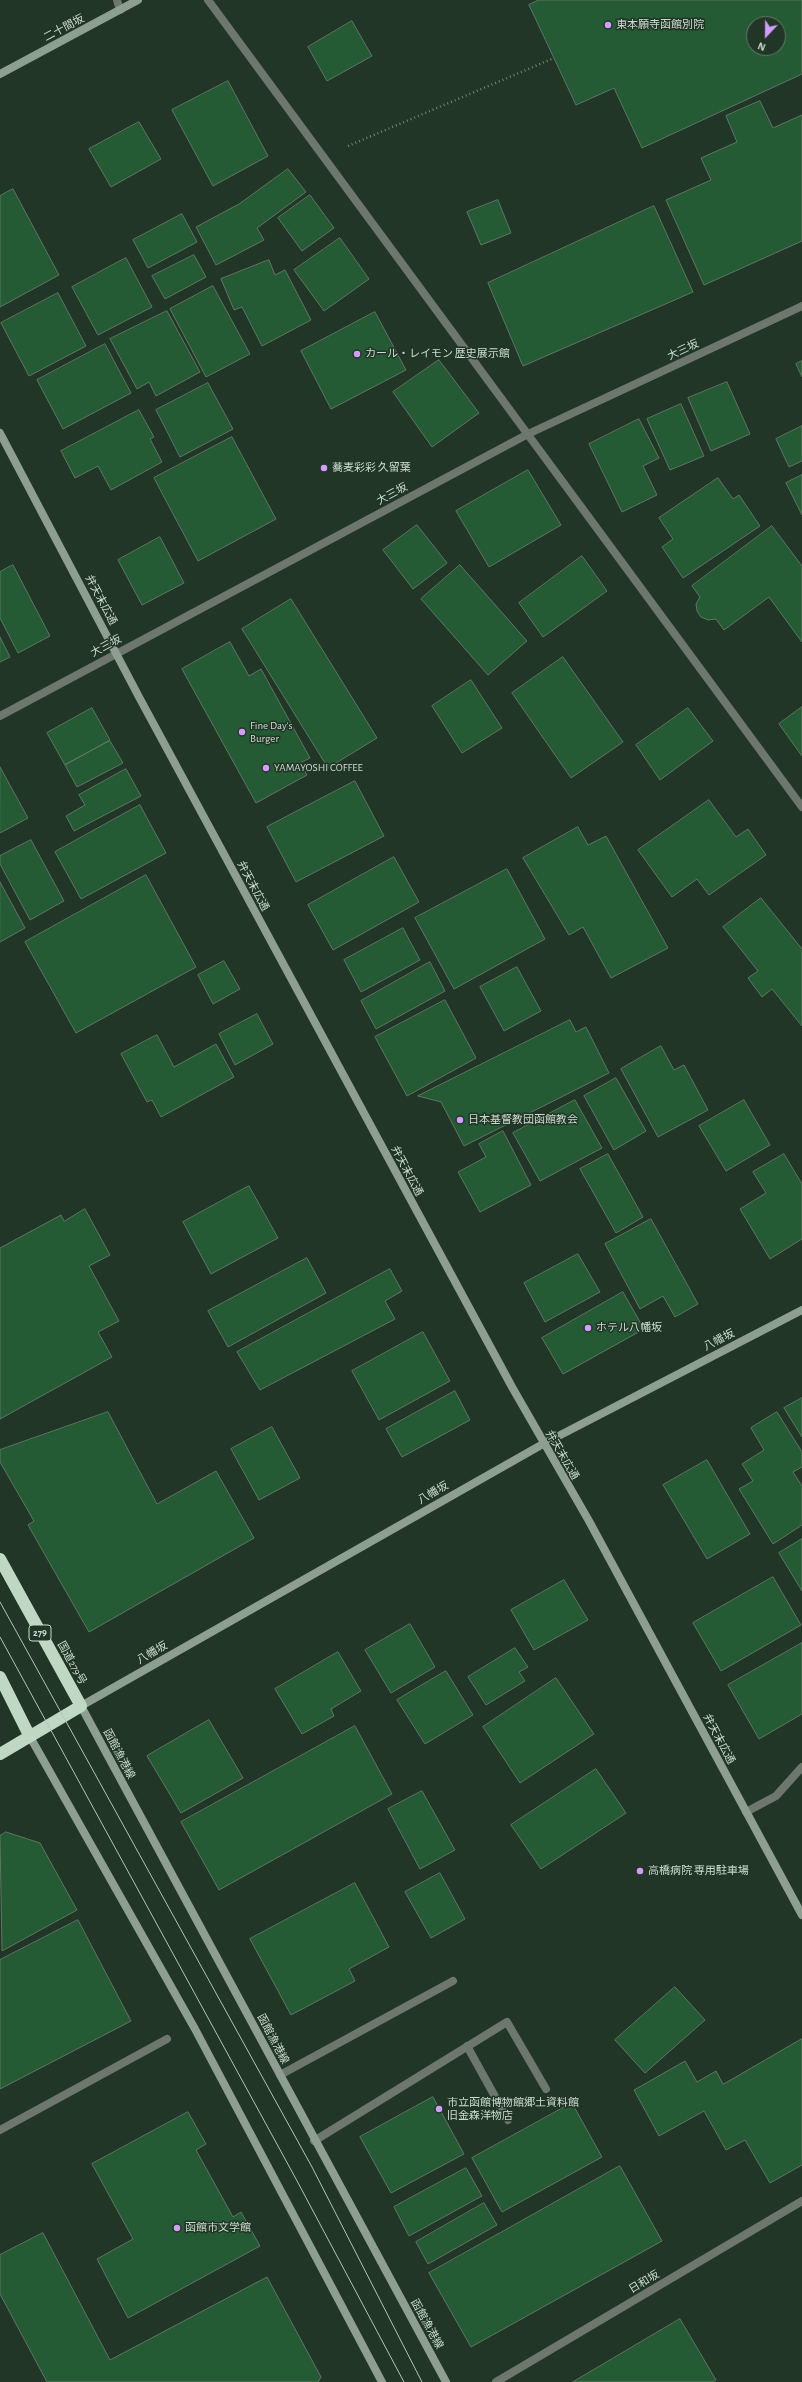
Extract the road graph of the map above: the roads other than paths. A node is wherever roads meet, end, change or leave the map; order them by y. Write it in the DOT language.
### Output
graph roads {
  1 [pos="117,0"];
  2 [pos="138,0"];
  3 [pos="208,0"];
  4 [pos="120,10"];
  5 [pos="0,74"];
  6 [pos="802,306"];
  7 [pos="0,433"];
  8 [pos="528,434"];
  9 [pos="117,653"];
  10 [pos="0,716"];
  11 [pos="802,807"];
  12 [pos="802,1310"];
  13 [pos="543,1444"];
  14 [pos="0,1559"];
  15 [pos="0,1677"];
  16 [pos="81,1706"];
  17 [pos="30,1735"];
  18 [pos="0,1754"];
  19 [pos="802,1767"];
  20 [pos="746,1812"];
  21 [pos="802,1915"];
  22 [pos="453,1981"];
  23 [pos="167,2039"];
  24 [pos="467,2046"];
  25 [pos="280,2075"];
  26 [pos="546,2089"];
  27 [pos="508,2120"];
  28 [pos="0,2130"];
  29 [pos="314,2141"];
  30 [pos="802,2201"];
  31 [pos="382,2382"];
  32 [pos="446,2382"];
  33 [pos="496,2382"];
  1 -- 4 [label="street"];
  2 -- 4 [label="street, 二十間坂"];
  3 -- 8 [label="street"];
  4 -- 5 [label="street, 二十間坂"];
  6 -- 8 [label="street, 大三坂"];
  7 -- 9 [label="street, 弁天末広通"];
  8 -- 9 [label="street, 大三坂"];
  8 -- 11 [label="street"];
  9 -- 10 [label="street, 大三坂"];
  9 -- 13 [label="street, 弁天末広通"];
  12 -- 13 [label="street, 八幡坂"];
  13 -- 16 [label="street, 八幡坂"];
  13 -- 20 [label="street, 弁天末広通"];
  14 -- 16 [label="highway, 国道279号 / 279"];
  15 -- 17 [label="highway"];
  16 -- 17 [label="highway"];
  16 -- 25 [label="street, 函館漁港線"];
  17 -- 18 [label="highway"];
  17 -- 31 [label="street"];
  19 -- 20 [label="street"];
  20 -- 21 [label="street, 弁天末広通"];
  22 -- 25 [label="street"];
  23 -- 28 [label="street"];
  24 -- 26 [label="street"];
  24 -- 27 [label="street"];
  24 -- 29 [label="street"];
  25 -- 29 [label="street, 函館漁港線"];
  29 -- 32 [label="street, 函館漁港線"];
  30 -- 33 [label="street, 日和坂"];
}
